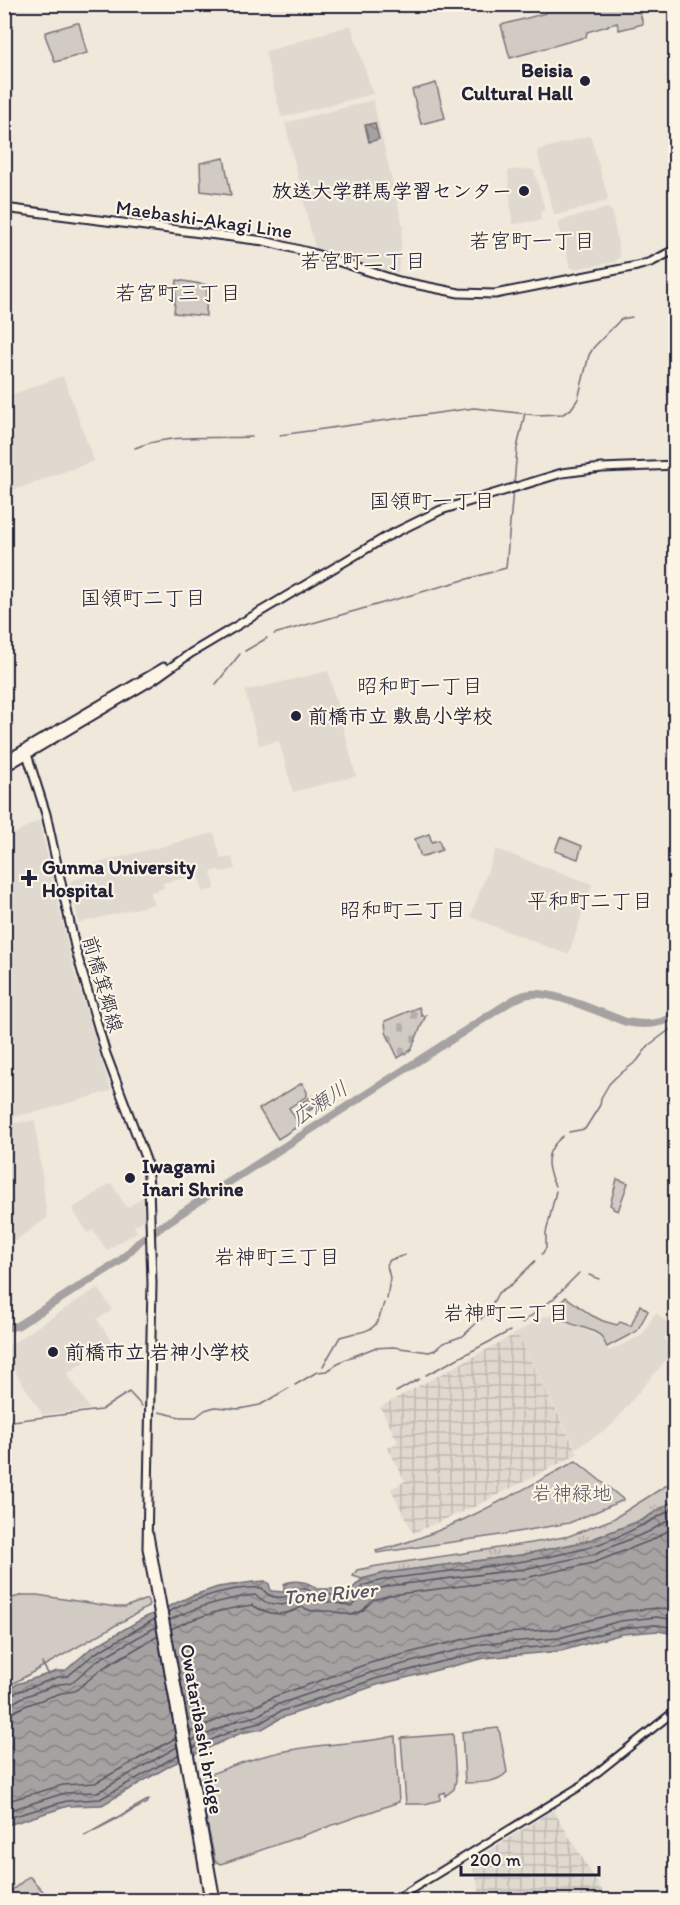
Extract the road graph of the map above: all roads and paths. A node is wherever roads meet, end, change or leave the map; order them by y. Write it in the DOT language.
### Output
graph roads {
  1 [pos="4,208"];
  2 [pos="675,249"];
  3 [pos="675,465"];
  4 [pos="26,751"];
  5 [pos="4,761"];
  6 [pos="4,768"];
  7 [pos="152,1563"];
  8 [pos="675,1710"];
  9 [pos="209,1900"];
  10 [pos="216,1900"];
  11 [pos="394,1900"];
  1 -- 2 [label="main road, Maebashi-Akagi Line"];
  3 -- 4 [label="main road"];
  4 -- 5 [label="main road"];
  4 -- 6 [label="main road"];
  4 -- 7 [label="main road, 前橋箕郷線"];
  7 -- 9 [label="main road, Owataribashi bridge"];
  7 -- 10 [label="main road, Owataribashi bridge"];
  8 -- 11 [label="main road"];
}
